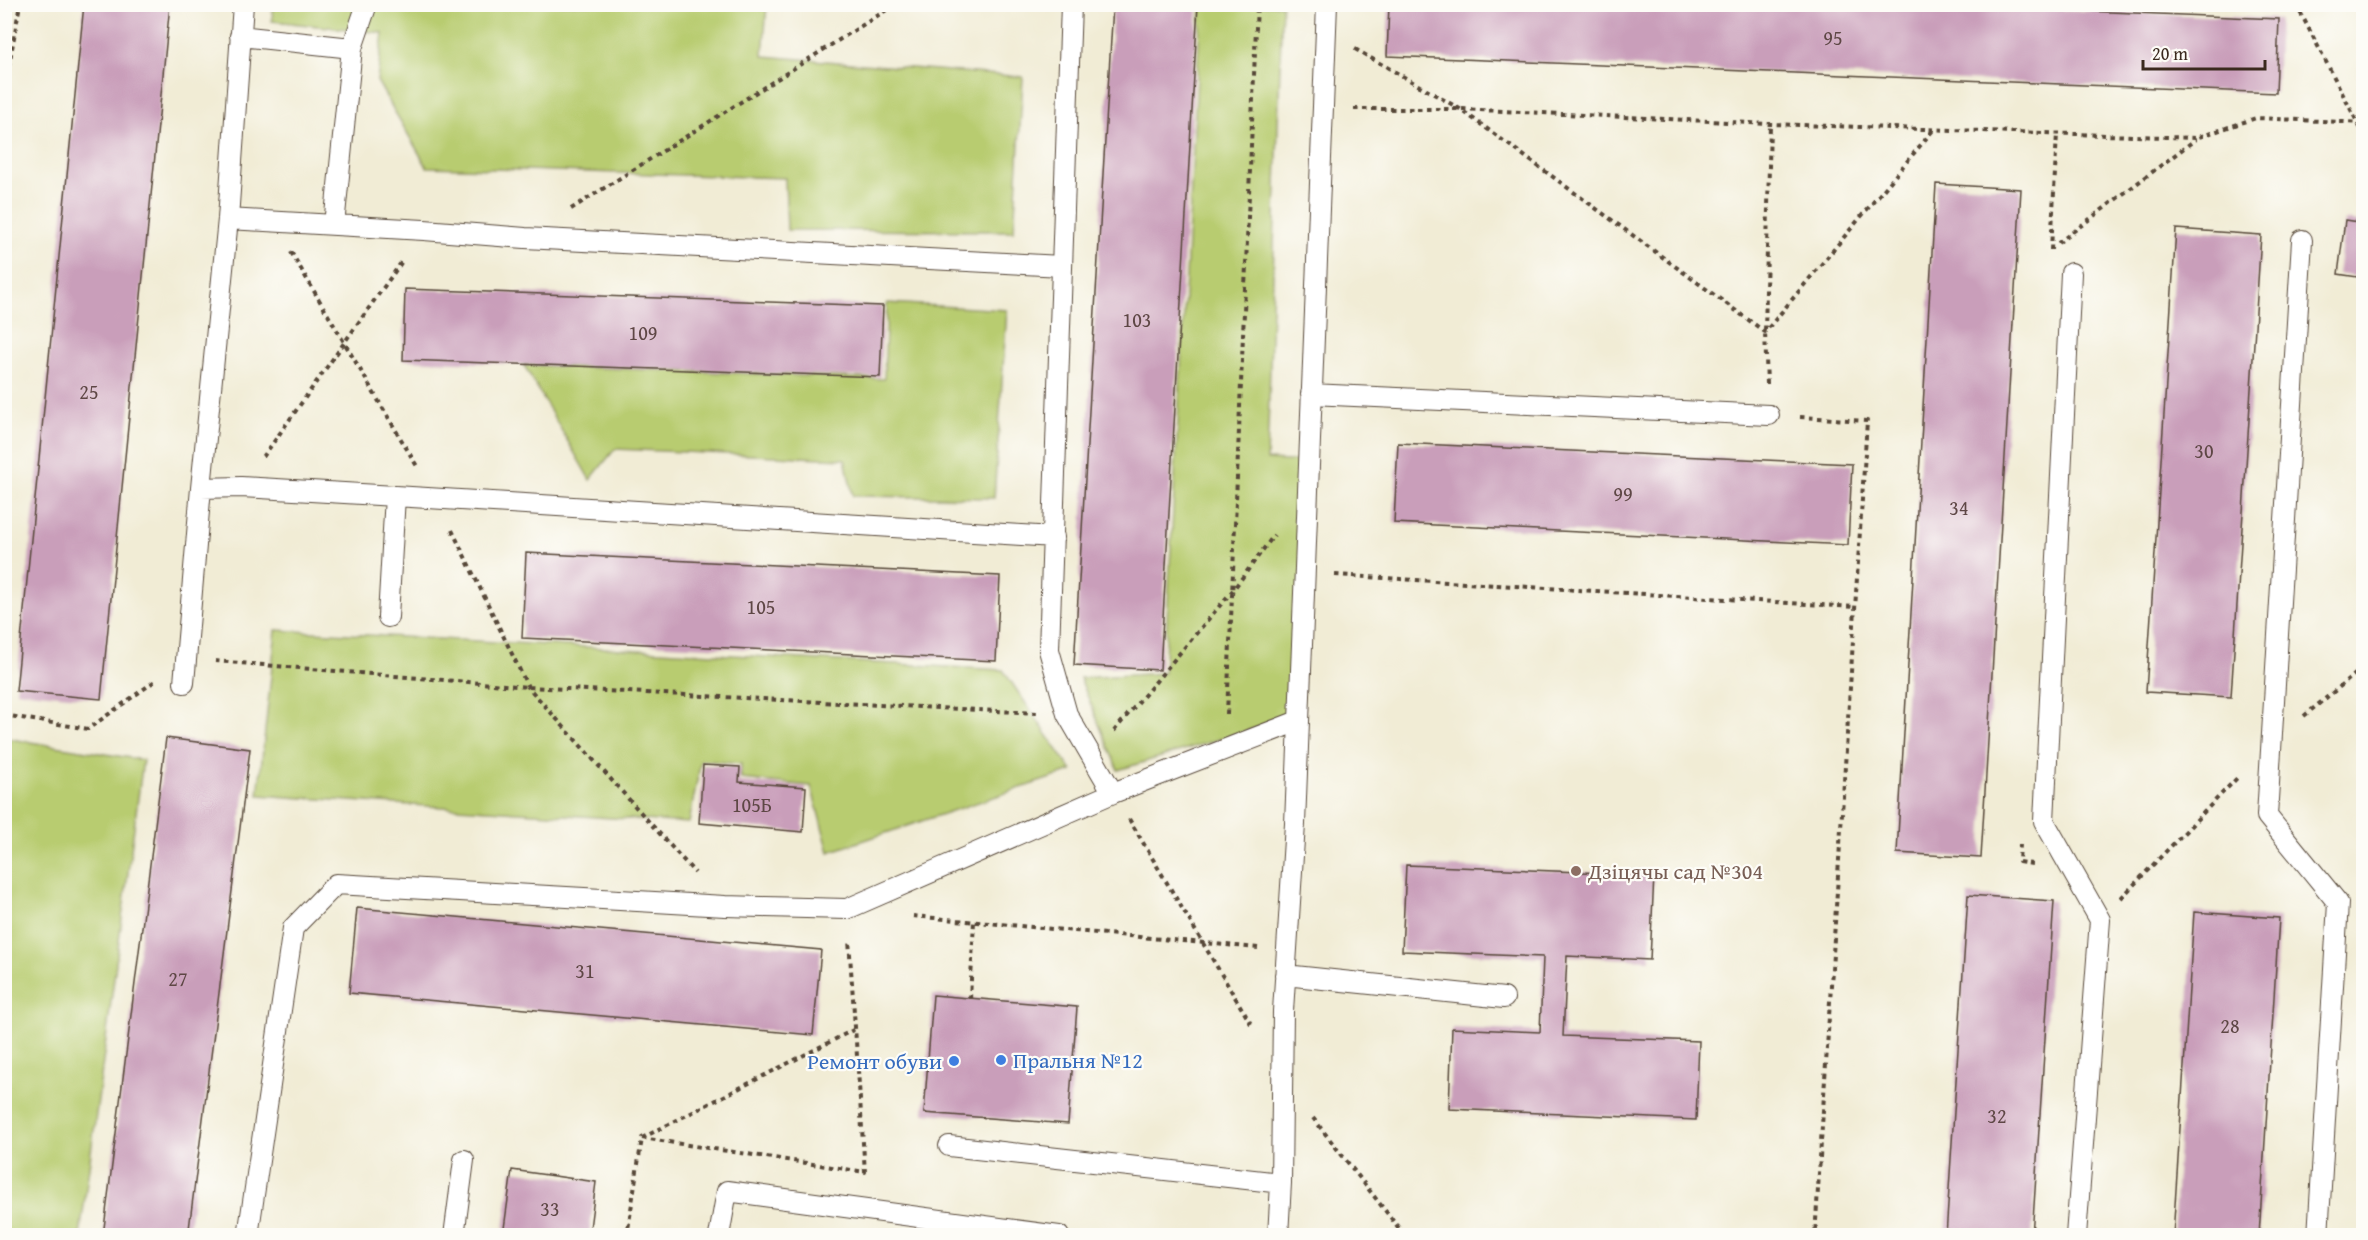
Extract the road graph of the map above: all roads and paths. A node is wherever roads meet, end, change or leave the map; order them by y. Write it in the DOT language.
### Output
graph roads {
  1 [pos="20,4"];
  2 [pos="243,4"];
  3 [pos="367,4"];
  4 [pos="896,4"];
  5 [pos="1071,4"];
  6 [pos="1257,4"];
  7 [pos="1327,4"];
  8 [pos="2296,4"];
  9 [pos="1326,33"];
  10 [pos="240,36"];
  11 [pos="352,48"];
  12 [pos="4,93"];
  13 [pos="1323,109"];
  14 [pos="1460,109"];
  15 [pos="2364,123"];
  16 [pos="1770,124"];
  17 [pos="2356,124"];
  18 [pos="1934,129"];
  19 [pos="2364,135"];
  20 [pos="2196,138"];
  21 [pos="228,219"];
  22 [pos="271,221"];
  23 [pos="334,225"];
  24 [pos="424,230"];
  25 [pos="525,238"];
  26 [pos="2302,240"];
  27 [pos="2051,249"];
  28 [pos="1062,266"];
  29 [pos="2071,273"];
  30 [pos="1765,332"];
  31 [pos="346,343"];
  32 [pos="1311,394"];
  33 [pos="1769,415"];
  34 [pos="241,487"];
  35 [pos="201,488"];
  36 [pos="1307,492"];
  37 [pos="395,496"];
  38 [pos="436,498"];
  39 [pos="1054,537"];
  40 [pos="1304,573"];
  41 [pos="1233,590"];
  42 [pos="1855,607"];
  43 [pos="388,617"];
  44 [pos="186,659"];
  45 [pos="2364,667"];
  46 [pos="184,682"];
  47 [pos="528,687"];
  48 [pos="1067,714"];
  49 [pos="4,715"];
  50 [pos="1298,721"];
  51 [pos="2271,743"];
  52 [pos="1226,748"];
  53 [pos="1092,757"];
  54 [pos="1113,794"];
  55 [pos="725,906"];
  56 [pos="847,909"];
  57 [pos="904,915"];
  58 [pos="2100,920"];
  59 [pos="974,921"];
  60 [pos="1203,942"];
  61 [pos="1286,951"];
  62 [pos="1285,975"];
  63 [pos="1504,998"];
  64 [pos="970,999"];
  65 [pos="855,1029"];
  66 [pos="1254,1030"];
  67 [pos="1283,1079"];
  68 [pos="642,1138"];
  69 [pos="949,1146"];
  70 [pos="464,1160"];
  71 [pos="1281,1183"];
  72 [pos="943,1228"];
  73 [pos="248,1236"];
  74 [pos="454,1236"];
  75 [pos="627,1236"];
  76 [pos="719,1236"];
  77 [pos="1059,1236"];
  78 [pos="1278,1236"];
  79 [pos="1405,1236"];
  80 [pos="1815,1236"];
  81 [pos="2076,1236"];
  82 [pos="2318,1236"];
  1 -- 12 [label="path"];
  2 -- 10 [label="lane"];
  3 -- 11 [label="lane"];
  4 -- 25 [label="path"];
  5 -- 28 [label="lane"];
  6 -- 41 [label="path"];
  7 -- 9 [label="lane"];
  8 -- 17 [label="path"];
  9 -- 13 [label="lane"];
  9 -- 14 [label="path"];
  10 -- 11 [label="lane"];
  10 -- 21 [label="lane"];
  11 -- 23 [label="lane"];
  13 -- 14 [label="path"];
  13 -- 32 [label="lane"];
  14 -- 16 [label="path"];
  14 -- 30 [label="path"];
  15 -- 17 [label="path"];
  16 -- 18 [label="path"];
  16 -- 30 [label="path"];
  17 -- 19 [label="path"];
  17 -- 20 [label="path"];
  18 -- 20 [label="path"];
  18 -- 30 [label="path"];
  20 -- 27 [label="path"];
  21 -- 22 [label="lane"];
  21 -- 35 [label="lane"];
  22 -- 23 [label="lane"];
  22 -- 31 [label="path"];
  23 -- 24 [label="lane"];
  24 -- 25 [label="lane"];
  24 -- 31 [label="path"];
  25 -- 28 [label="lane"];
  26 -- 51 [label="lane"];
  28 -- 39 [label="lane"];
  29 -- 58 [label="lane"];
  30 -- 33 [label="path"];
  31 -- 34 [label="path"];
  31 -- 38 [label="path"];
  32 -- 33 [label="lane"];
  32 -- 36 [label="lane"];
  33 -- 42 [label="path"];
  34 -- 35 [label="lane"];
  34 -- 37 [label="lane"];
  35 -- 44 [label="lane"];
  36 -- 40 [label="lane"];
  36 -- 41 [label="path"];
  37 -- 38 [label="lane"];
  37 -- 43 [label="lane"];
  38 -- 39 [label="lane"];
  38 -- 47 [label="path"];
  39 -- 48 [label="lane"];
  40 -- 42 [label="path"];
  40 -- 50 [label="lane"];
  41 -- 52 [label="path"];
  41 -- 53 [label="path"];
  42 -- 80 [label="path"];
  44 -- 46 [label="lane"];
  44 -- 47 [label="path"];
  44 -- 49 [label="path"];
  45 -- 51 [label="path"];
  47 -- 48 [label="path"];
  47 -- 55 [label="path"];
  48 -- 53 [label="lane"];
  50 -- 52 [label="lane"];
  50 -- 61 [label="lane"];
  51 -- 58 [label="path"];
  51 -- 82 [label="lane"];
  52 -- 54 [label="lane"];
  53 -- 54 [label="lane"];
  54 -- 56 [label="lane"];
  54 -- 60 [label="path"];
  55 -- 56 [label="lane"];
  55 -- 73 [label="lane"];
  56 -- 65 [label="path"];
  57 -- 59 [label="path"];
  58 -- 81 [label="lane"];
  59 -- 60 [label="path"];
  59 -- 64 [label="path"];
  60 -- 61 [label="path"];
  60 -- 66 [label="path"];
  61 -- 62 [label="lane"];
  62 -- 63 [label="lane"];
  62 -- 67 [label="lane"];
  65 -- 68 [label="path"];
  65 -- 68 [label="path"];
  67 -- 71 [label="lane"];
  67 -- 79 [label="path"];
  68 -- 75 [label="path"];
  69 -- 71 [label="lane"];
  70 -- 74 [label="lane"];
  71 -- 78 [label="lane"];
  72 -- 76 [label="lane"];
  72 -- 77 [label="lane"];
}
